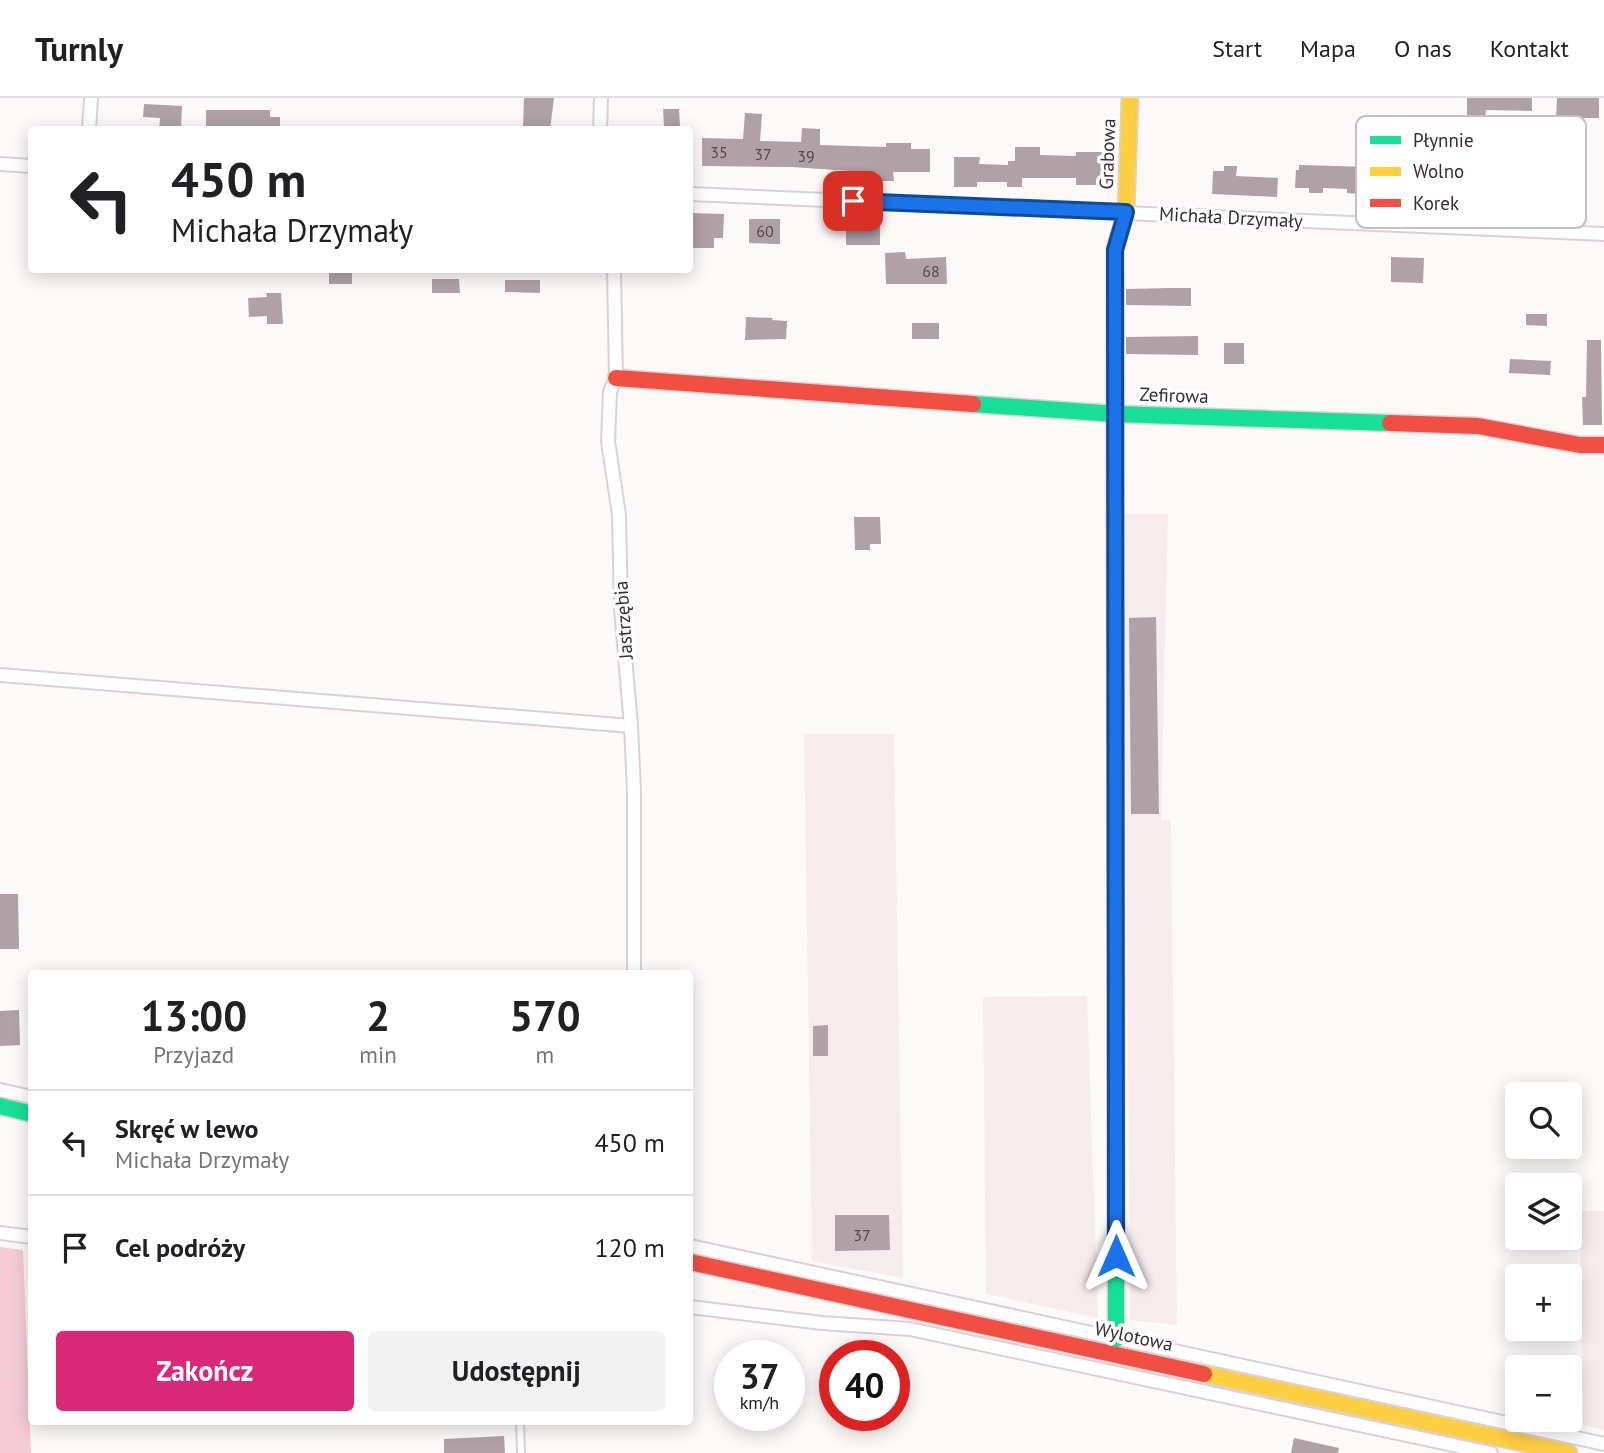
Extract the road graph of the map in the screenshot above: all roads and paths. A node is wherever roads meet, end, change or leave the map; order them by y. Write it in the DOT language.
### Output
graph roads {
  1 [pos="90,98"];
  2 [pos="601,98"];
  3 [pos="1130,98"];
  4 [pos="89,126"];
  5 [pos="600,126"];
  6 [pos="0,164"];
  7 [pos="28,166"];
  8 [pos="693,194"];
  9 [pos="1126,212"];
  10 [pos="1356,223"];
  11 [pos="1474,228"];
  12 [pos="1604,234"];
  13 [pos="614,273"];
  14 [pos="616,378"];
  15 [pos="1116,414"];
  16 [pos="1604,445"];
  17 [pos="0,675"];
  18 [pos="631,726"];
  19 [pos="634,970"];
  20 [pos="0,1090"];
  21 [pos="28,1096"];
  22 [pos="0,1106"];
  23 [pos="28,1113"];
  24 [pos="0,1233"];
  25 [pos="14,1234"];
  26 [pos="28,1236"];
  27 [pos="693,1247"];
  28 [pos="693,1263"];
  29 [pos="693,1307"];
  30 [pos="1116,1339"];
  31 [pos="20,1374"];
  32 [pos="0,1376"];
  33 [pos="520,1425"];
  34 [pos="1604,1444"];
  35 [pos="23,1453"];
  36 [pos="521,1453"];
  37 [pos="1491,1453"];
  38 [pos="1569,1453"];
  1 -- 4 [label="street"];
  2 -- 5 [label="street"];
  3 -- 9 [label="street, Grabowa"];
  6 -- 7 [label="street"];
  8 -- 9 [label="street, Michała Drzymały"];
  9 -- 10 [label="street, Michała Drzymały"];
  9 -- 15 [label="street, Grabowa"];
  11 -- 12 [label="street, Michała Drzymały"];
  13 -- 14 [label="street, Jastrzębia"];
  14 -- 15 [label="street, Zefirowa"];
  14 -- 18 [label="street, Jastrzębia"];
  15 -- 16 [label="street, Zefirowa"];
  15 -- 30 [label="street, Grabowa"];
  17 -- 18 [label="street"];
  18 -- 19 [label="street, Jastrzębia"];
  20 -- 21 [label="street"];
  22 -- 23 [label="street"];
  24 -- 25 [label="street"];
  25 -- 26 [label="street"];
  25 -- 31 [label="path"];
  27 -- 30 [label="street, Wylotowa"];
  28 -- 38 [label="street, Wylotowa"];
  29 -- 37 [label="street, Wylotowa"];
  30 -- 34 [label="street, Wylotowa"];
  31 -- 32 [label="path"];
  31 -- 35 [label="path"];
  33 -- 36 [label="lane"];
}
